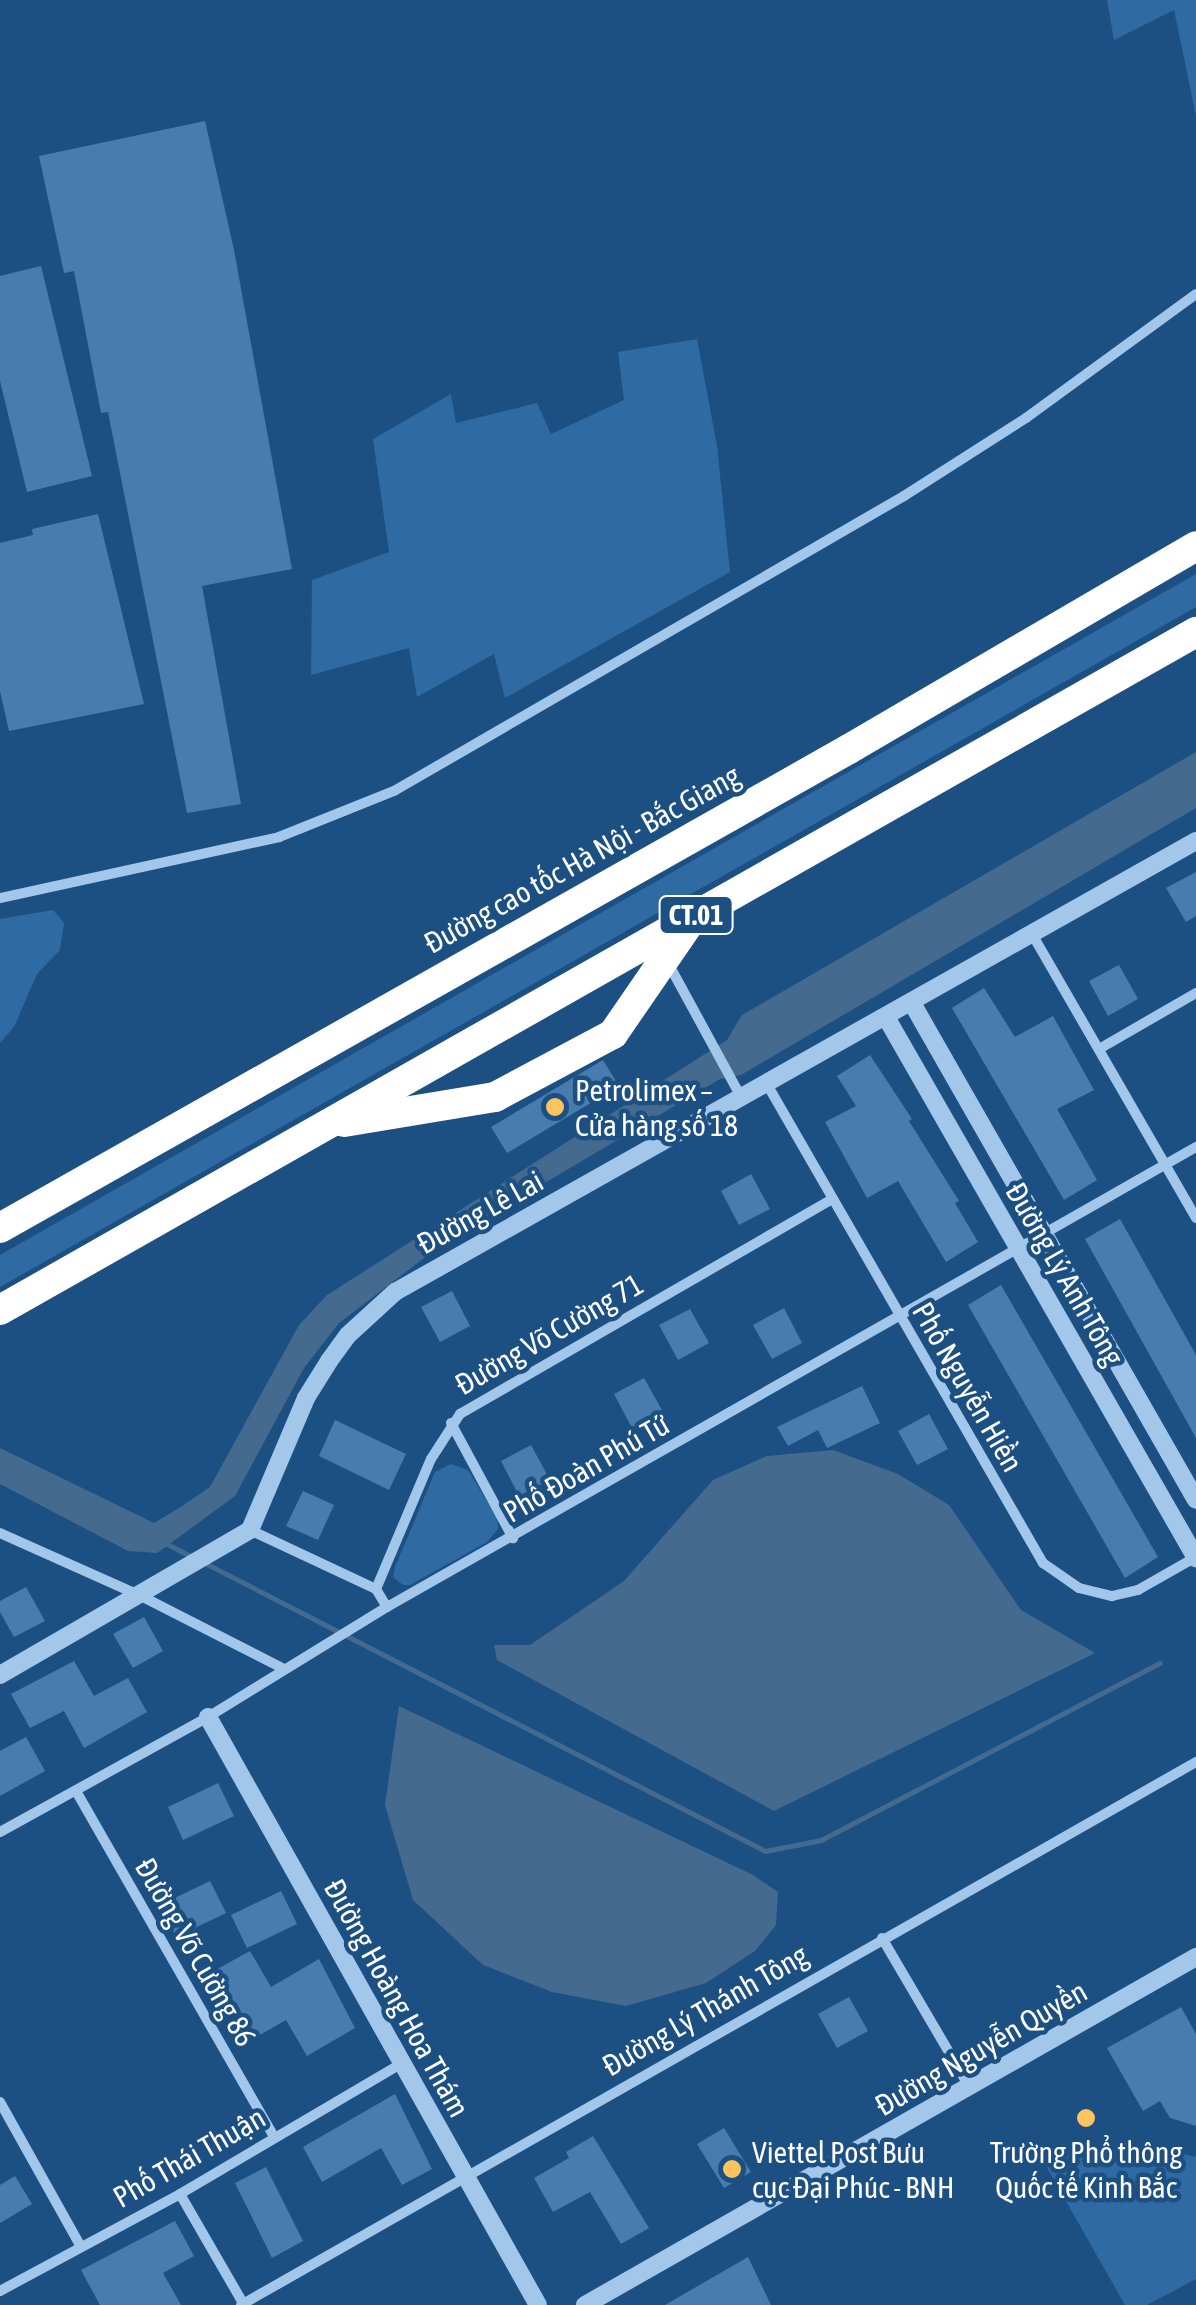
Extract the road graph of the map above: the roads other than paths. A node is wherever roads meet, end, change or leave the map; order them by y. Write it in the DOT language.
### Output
graph roads {
  1 [pos="1196,294"];
  2 [pos="1188,549"];
  3 [pos="1196,632"];
  4 [pos="1196,841"];
  5 [pos="0,898"];
  6 [pos="693,918"];
  7 [pos="1032,934"];
  8 [pos="665,958"];
  9 [pos="1196,993"];
  10 [pos="912,1003"];
  11 [pos="886,1017"];
  12 [pos="352,1028"];
  13 [pos="1099,1050"];
  14 [pos="768,1086"];
  15 [pos="742,1098"];
  16 [pos="326,1125"];
  17 [pos="1196,1146"];
  18 [pos="1165,1164"];
  19 [pos="197,1199"];
  20 [pos="832,1200"];
  21 [pos="0,1210"];
  22 [pos="1196,1218"];
  23 [pos="0,1228"];
  24 [pos="1040,1232"];
  25 [pos="1016,1246"];
  26 [pos="0,1310"];
  27 [pos="899,1318"];
  28 [pos="0,1328"];
  29 [pos="1137,1402"];
  30 [pos="1114,1415"];
  31 [pos="451,1423"];
  32 [pos="1196,1500"];
  33 [pos="250,1530"];
  34 [pos="0,1533"];
  35 [pos="513,1538"];
  36 [pos="1196,1558"];
  37 [pos="376,1588"];
  38 [pos="141,1596"];
  39 [pos="386,1607"];
  40 [pos="284,1668"];
  41 [pos="0,1675"];
  42 [pos="208,1717"];
  43 [pos="1196,1762"];
  44 [pos="76,1791"];
  45 [pos="0,1832"];
  46 [pos="882,1938"];
  47 [pos="1196,1957"];
  48 [pos="402,2063"];
  49 [pos="969,2086"];
  50 [pos="0,2102"];
  51 [pos="274,2137"];
  52 [pos="466,2176"];
  53 [pos="180,2194"];
  54 [pos="81,2247"];
  55 [pos="0,2291"];
  56 [pos="242,2305"];
  57 [pos="538,2305"];
  58 [pos="585,2305"];
  1 -- 5 [label="street"];
  2 -- 12 [label="highway, Đường cao tốc Hà Nội - Bắc Giang / CT.01"];
  3 -- 6 [label="highway, CT.01"];
  4 -- 7 [label="street, Đường Lê Lai"];
  6 -- 8 [label="highway"];
  6 -- 16 [label="highway, CT.01"];
  7 -- 10 [label="street, Đường Lê Lai"];
  7 -- 13 [label="street"];
  8 -- 15 [label="street"];
  8 -- 16 [label="highway"];
  9 -- 13 [label="street"];
  10 -- 11 [label="street, Đường Lê Lai"];
  10 -- 24 [label="street, Đường Lý Anh Tông"];
  11 -- 14 [label="street, Đường Lê Lai"];
  11 -- 25 [label="street, Đường Lý Anh Tông"];
  12 -- 21 [label="highway"];
  12 -- 23 [label="highway, Đường cao tốc Hà Nội - Bắc Giang / CT.01"];
  13 -- 18 [label="street"];
  14 -- 15 [label="street, Đường Lê Lai"];
  14 -- 20 [label="street, Phố Nguyễn Hiền"];
  15 -- 33 [label="street, Đường Lê Lai"];
  16 -- 19 [label="highway, CT.01"];
  17 -- 18 [label="street, Phố Đoàn Phú Tứ"];
  18 -- 22 [label="street"];
  18 -- 24 [label="street, Phố Đoàn Phú Tứ"];
  19 -- 26 [label="highway, CT.01"];
  19 -- 28 [label="highway"];
  20 -- 27 [label="street, Phố Nguyễn Hiền"];
  20 -- 31 [label="street, Đường Võ Cường 71"];
  24 -- 25 [label="street, Phố Đoàn Phú Tứ"];
  24 -- 29 [label="street, Đường Lý Anh Tông"];
  25 -- 27 [label="street, Phố Đoàn Phú Tứ"];
  25 -- 30 [label="street, Đường Lý Anh Tông"];
  27 -- 35 [label="street, Phố Đoàn Phú Tứ"];
  27 -- 36 [label="street, Phố Nguyễn Hiền"];
  29 -- 30 [label="street"];
  29 -- 32 [label="street, Đường Lý Anh Tông"];
  30 -- 36 [label="street, Đường Lý Anh Tông"];
  31 -- 35 [label="street"];
  31 -- 37 [label="street, Đường Võ Cường 71"];
  33 -- 37 [label="street"];
  33 -- 38 [label="street, Đường Lê Lai"];
  34 -- 38 [label="street"];
  35 -- 39 [label="street, Phố Đoàn Phú Tứ"];
  37 -- 39 [label="street"];
  38 -- 40 [label="street"];
  38 -- 41 [label="street, Đường Lê Lai"];
  39 -- 40 [label="street, Phố Đoàn Phú Tứ"];
  40 -- 42 [label="street, Phố Đoàn Phú Tứ"];
  42 -- 44 [label="street, Phố Đoàn Phú Tứ"];
  42 -- 48 [label="street, Đường Hoàng Hoa Thám"];
  43 -- 46 [label="street, Đường Lý Thánh Tông"];
  44 -- 45 [label="street, Phố Đoàn Phú Tứ"];
  44 -- 51 [label="street, Đường Võ Cường 86"];
  46 -- 49 [label="street"];
  46 -- 52 [label="street, Đường Lý Thánh Tông"];
  47 -- 49 [label="street, Đường Nguyễn Quyền"];
  48 -- 51 [label="street, Phố Thái Thuận"];
  48 -- 52 [label="street, Đường Hoàng Hoa Thám"];
  49 -- 58 [label="street, Đường Nguyễn Quyền"];
  50 -- 54 [label="street"];
  51 -- 53 [label="street, Phố Thái Thuận"];
  52 -- 56 [label="street, Đường Lý Thánh Tông"];
  52 -- 57 [label="street, Đường Hoàng Hoa Thám"];
  53 -- 54 [label="street, Phố Thái Thuận"];
  53 -- 56 [label="street"];
  54 -- 55 [label="street, Phố Thái Thuận"];
}
